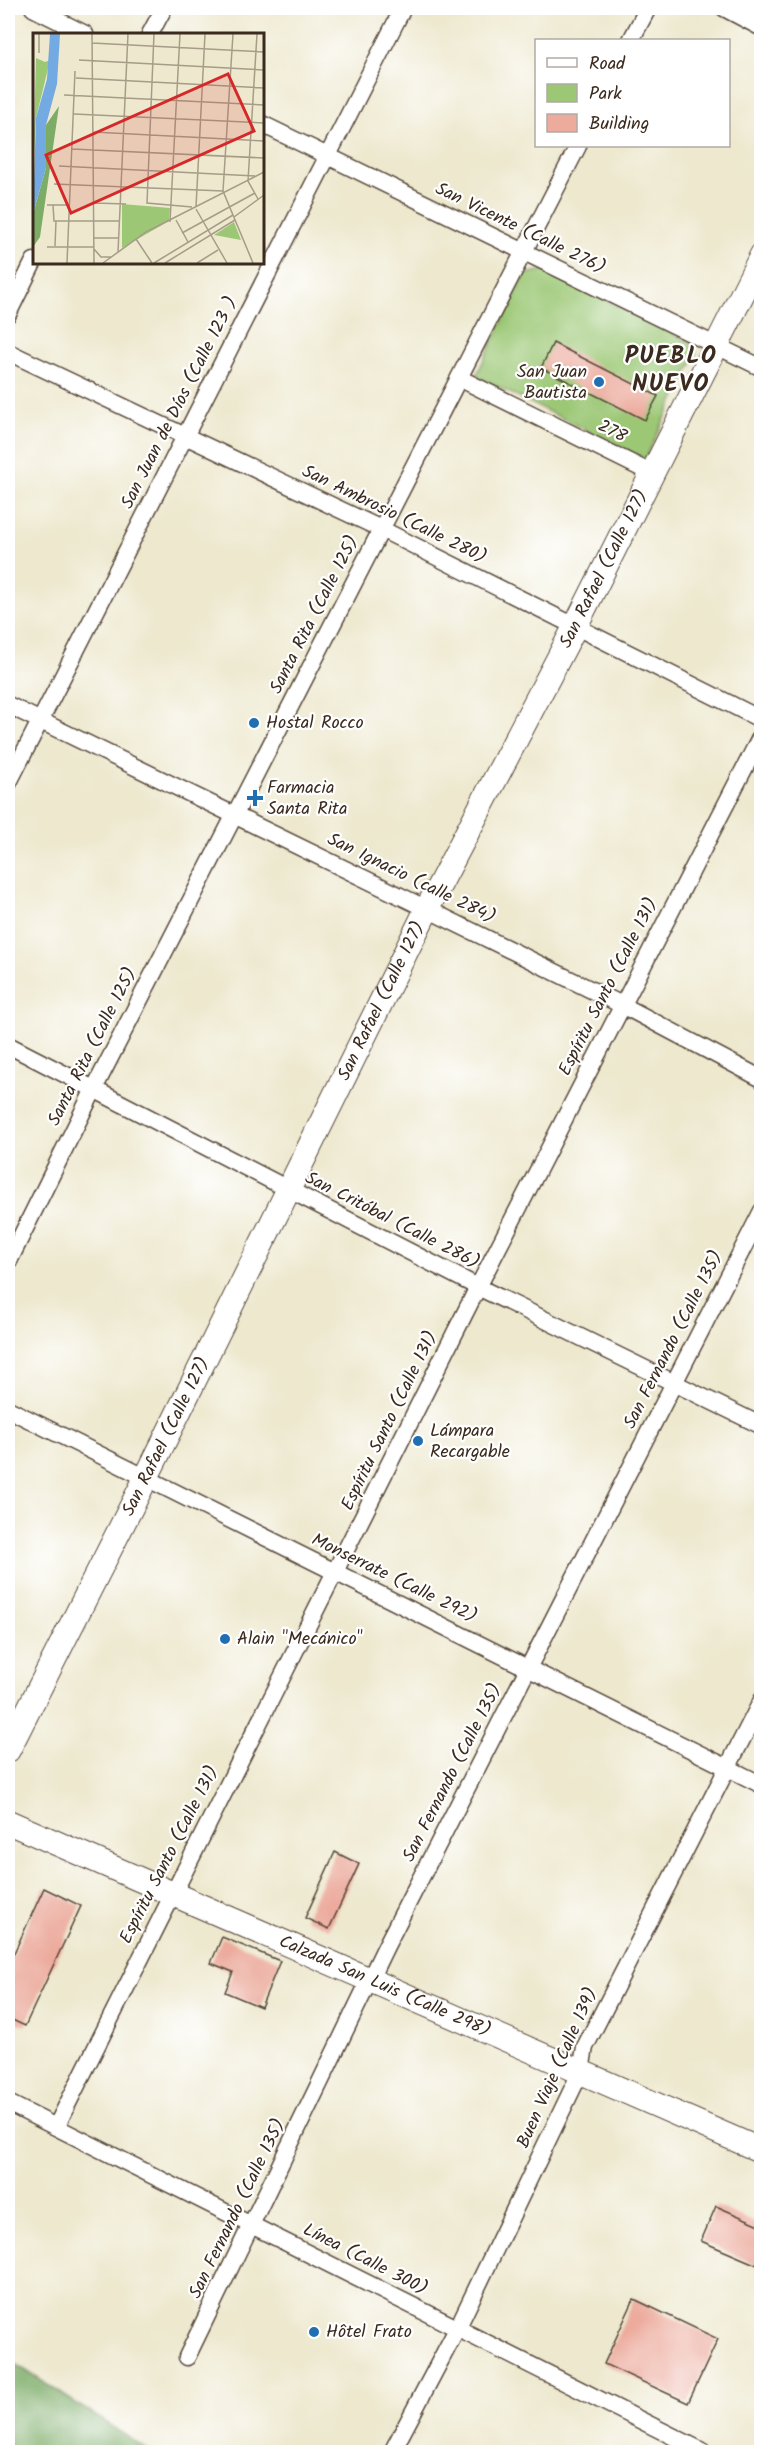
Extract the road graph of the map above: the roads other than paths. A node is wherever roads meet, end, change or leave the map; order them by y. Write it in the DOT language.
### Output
graph roads {
  1 [pos="33,8"];
  2 [pos="164,8"];
  3 [pos="403,8"];
  4 [pos="648,8"];
  5 [pos="724,8"];
  6 [pos="762,28"];
  7 [pos="83,33"];
  8 [pos="151,33"];
  9 [pos="632,39"];
  10 [pos="264,125"];
  11 [pos="577,147"];
  12 [pos="327,156"];
  13 [pos="523,252"];
  14 [pos="762,255"];
  15 [pos="33,263"];
  16 [pos="8,314"];
  17 [pos="716,345"];
  18 [pos="8,352"];
  19 [pos="762,368"];
  20 [pos="459,378"];
  21 [pos="184,436"];
  22 [pos="651,473"];
  23 [pos="381,529"];
  24 [pos="576,624"];
  25 [pos="8,705"];
  26 [pos="762,720"];
  27 [pos="39,721"];
  28 [pos="762,734"];
  29 [pos="8,784"];
  30 [pos="234,814"];
  31 [pos="427,909"];
  32 [pos="622,1005"];
  33 [pos="8,1045"];
  34 [pos="762,1079"];
  35 [pos="94,1089"];
  36 [pos="290,1189"];
  37 [pos="762,1211"];
  38 [pos="8,1263"];
  39 [pos="478,1287"];
  40 [pos="674,1383"];
  41 [pos="8,1409"];
  42 [pos="762,1426"];
  43 [pos="146,1478"];
  44 [pos="337,1572"];
  45 [pos="529,1668"];
  46 [pos="762,1700"];
  47 [pos="8,1750"];
  48 [pos="728,1768"];
  49 [pos="762,1785"];
  50 [pos="8,1822"];
  51 [pos="172,1893"];
  52 [pos="371,1980"];
  53 [pos="581,2071"];
  54 [pos="8,2103"];
  55 [pos="56,2127"];
  56 [pos="762,2151"];
  57 [pos="252,2226"];
  58 [pos="457,2329"];
  59 [pos="187,2357"];
  60 [pos="671,2445"];
  61 [pos="392,2452"];
  62 [pos="704,2452"];
  1 -- 7 [label="street"];
  2 -- 8 [label="street"];
  3 -- 12 [label="street, San Juan de Díos (Calle 123 )"];
  4 -- 9 [label="street"];
  5 -- 6 [label="street"];
  10 -- 12 [label="street, San Vicente (Calle 276)"];
  11 -- 13 [label="street, Santa Rita (Calle 125)"];
  12 -- 13 [label="street, San Vicente (Calle 276)"];
  12 -- 21 [label="street, San Juan de Díos (Calle 123 )"];
  13 -- 17 [label="street, San Vicente (Calle 276)"];
  13 -- 20 [label="street, Santa Rita (Calle 125)"];
  14 -- 17 [label="street, San Rafael (Calle 127)"];
  15 -- 16 [label="street"];
  17 -- 19 [label="street, San Vicente (Calle 276)"];
  17 -- 22 [label="street, San Rafael (Calle 127)"];
  18 -- 21 [label="street, San Ambrosio (Calle 280)"];
  20 -- 22 [label="street, 278"];
  20 -- 23 [label="street, Santa Rita (Calle 125)"];
  21 -- 23 [label="street, San Ambrosio (Calle 280)"];
  21 -- 27 [label="street, San Juan de Díos (Calle 123 )"];
  22 -- 24 [label="street, San Rafael (Calle 127)"];
  23 -- 24 [label="street, San Ambrosio (Calle 280)"];
  23 -- 30 [label="street, Santa Rita (Calle 125)"];
  24 -- 26 [label="street, San Ambrosio (Calle 280)"];
  24 -- 31 [label="street, San Rafael (Calle 127)"];
  25 -- 27 [label="street, San Ignacio (calle 284)"];
  27 -- 29 [label="street, San Juan de Díos (Calle 123 )"];
  27 -- 30 [label="street, San Ignacio (calle 284)"];
  28 -- 32 [label="street, Espíritu Santo (Calle 131)"];
  30 -- 31 [label="street, San Ignacio (calle 284)"];
  30 -- 35 [label="street, Santa Rita (Calle 125)"];
  31 -- 32 [label="street, San Ignacio (calle 284)"];
  31 -- 36 [label="street, San Rafael (Calle 127)"];
  32 -- 34 [label="street, San Ignacio (calle 284)"];
  32 -- 39 [label="street, Espíritu Santo (Calle 131)"];
  33 -- 35 [label="street, San Critóbal (Calle 286)"];
  35 -- 36 [label="street, San Critóbal (Calle 286)"];
  35 -- 38 [label="street, Santa Rita (Calle 125)"];
  36 -- 39 [label="street, San Critóbal (Calle 286)"];
  36 -- 43 [label="street, San Rafael (Calle 127)"];
  37 -- 40 [label="street, San Fernando (Calle 135)"];
  39 -- 40 [label="street, San Critóbal (Calle 286)"];
  39 -- 44 [label="street, Espíritu Santo (Calle 131)"];
  40 -- 42 [label="street, San Critóbal (Calle 286)"];
  40 -- 45 [label="street, San Fernando (Calle 135)"];
  41 -- 43 [label="street, Monserrate (Calle 292)"];
  43 -- 44 [label="street, Monserrate (Calle 292)"];
  43 -- 47 [label="street, San Rafael (Calle 127)"];
  44 -- 45 [label="street, Monserrate (Calle 292)"];
  44 -- 51 [label="street, Espíritu Santo (Calle 131)"];
  45 -- 48 [label="street, Monserrate (Calle 292)"];
  45 -- 52 [label="street, San Fernando (Calle 135)"];
  46 -- 48 [label="street, Buen Viaje (Calle 139)"];
  48 -- 49 [label="street, Monserrate (Calle 292)"];
  48 -- 53 [label="street, Buen Viaje (Calle 139)"];
  50 -- 51 [label="street, Calzada San Luis (Calle 298)"];
  51 -- 52 [label="street, Calzada San Luis (Calle 298)"];
  51 -- 55 [label="street, Espíritu Santo (Calle 131)"];
  52 -- 53 [label="street, Calzada San Luis (Calle 298)"];
  52 -- 57 [label="street, San Fernando (Calle 135)"];
  53 -- 56 [label="street, Calzada San Luis (Calle 298)"];
  53 -- 58 [label="street, Buen Viaje (Calle 139)"];
  54 -- 55 [label="street, Línea (Calle 300)"];
  55 -- 57 [label="street, Línea (Calle 300)"];
  57 -- 58 [label="street, Línea (Calle 300)"];
  57 -- 59 [label="street, San Fernando (Calle 135)"];
  58 -- 60 [label="street, Línea (Calle 300)"];
  58 -- 61 [label="street, Buen Viaje (Calle 139)"];
  60 -- 62 [label="street, Línea (Calle 300)"];
}
